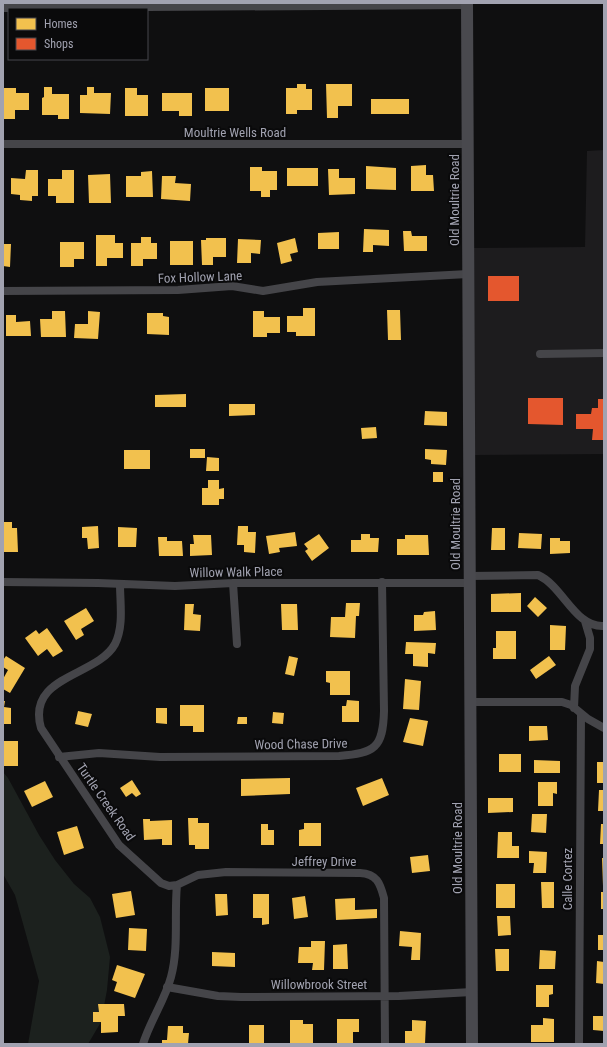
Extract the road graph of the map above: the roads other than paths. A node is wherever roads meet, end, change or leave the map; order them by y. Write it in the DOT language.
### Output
graph roads {
  1 [pos="467,4"];
  2 [pos="3,8"];
  3 [pos="3,144"];
  4 [pos="467,144"];
  5 [pos="468,274"];
  6 [pos="3,291"];
  7 [pos="604,353"];
  8 [pos="540,354"];
  9 [pos="469,579"];
  10 [pos="3,582"];
  11 [pos="382,582"];
  12 [pos="233,583"];
  13 [pos="120,584"];
  14 [pos="585,621"];
  15 [pos="604,626"];
  16 [pos="237,644"];
  17 [pos="470,702"];
  18 [pos="574,708"];
  19 [pos="581,715"];
  20 [pos="604,728"];
  21 [pos="59,757"];
  22 [pos="177,885"];
  23 [pos="167,987"];
  24 [pos="472,992"];
  25 [pos="385,996"];
  26 [pos="142,1044"];
  27 [pos="385,1044"];
  28 [pos="472,1044"];
  29 [pos="578,1044"];
  1 -- 2 [label="street"];
  1 -- 4 [label="main road, Old Moultrie Road"];
  3 -- 4 [label="street, Moultrie Wells Road"];
  4 -- 5 [label="main road, Old Moultrie Road"];
  5 -- 6 [label="street, Fox Hollow Lane"];
  5 -- 9 [label="main road, Old Moultrie Road"];
  7 -- 8 [label="street"];
  9 -- 11 [label="street, Willow Walk Place"];
  9 -- 14 [label="street, Willow Walk Place"];
  9 -- 17 [label="main road, Old Moultrie Road"];
  10 -- 13 [label="street, Willow Walk Place"];
  11 -- 12 [label="street, Willow Walk Place"];
  11 -- 21 [label="street, Wood Chase Drive"];
  12 -- 13 [label="street, Willow Walk Place"];
  12 -- 16 [label="street"];
  13 -- 21 [label="street, Turtle Creek Road"];
  14 -- 15 [label="street"];
  14 -- 18 [label="street"];
  17 -- 18 [label="street"];
  17 -- 24 [label="main road, Old Moultrie Road"];
  18 -- 19 [label="street"];
  19 -- 20 [label="street"];
  19 -- 29 [label="street, Calle Cortez"];
  21 -- 22 [label="street, Turtle Creek Road"];
  22 -- 23 [label="street"];
  22 -- 25 [label="street, Jeffrey Drive"];
  23 -- 25 [label="street, Willowbrook Street"];
  23 -- 26 [label="street"];
  24 -- 25 [label="street, Willowbrook Street"];
  24 -- 28 [label="main road, Old Moultrie Road"];
  25 -- 27 [label="street"];
}
